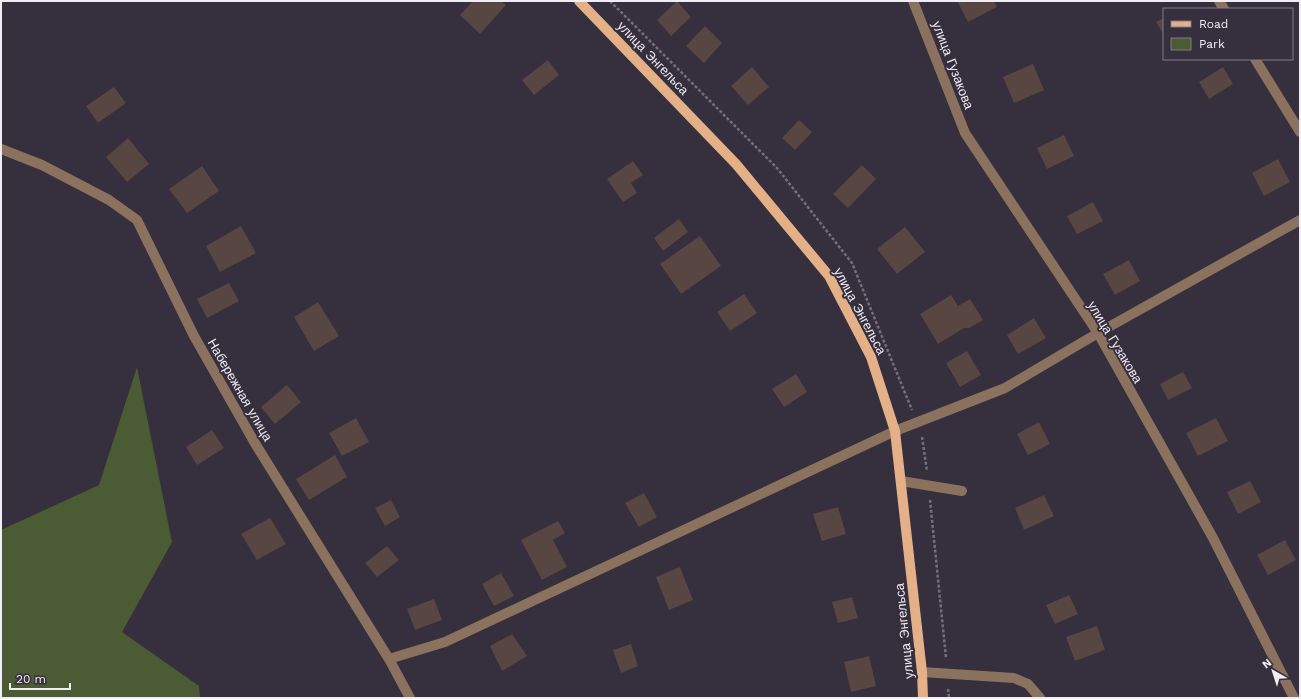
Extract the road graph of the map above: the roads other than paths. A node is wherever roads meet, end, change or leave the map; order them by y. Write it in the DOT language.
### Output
graph roads {
  1 [pos="579,1"];
  2 [pos="913,1"];
  3 [pos="1256,60"];
  4 [pos="1300,132"];
  5 [pos="1,149"];
  6 [pos="1300,220"];
  7 [pos="1098,333"];
  8 [pos="895,431"];
  9 [pos="901,481"];
  10 [pos="962,491"];
  11 [pos="390,659"];
  12 [pos="922,672"];
  13 [pos="410,698"];
  14 [pos="923,698"];
  15 [pos="1040,698"];
  16 [pos="1294,698"];
  1 -- 8 [label="main road, улица Энгельса"];
  2 -- 7 [label="street, улица Гузакова"];
  3 -- 4 [label="street"];
  5 -- 11 [label="street, Набережная улица"];
  6 -- 7 [label="street"];
  7 -- 8 [label="street"];
  7 -- 16 [label="street, улица Гузакова"];
  8 -- 9 [label="main road, улица Энгельса"];
  8 -- 11 [label="street"];
  9 -- 10 [label="street"];
  9 -- 12 [label="main road, улица Энгельса"];
  11 -- 13 [label="street, Набережная улица"];
  12 -- 14 [label="main road, улица Энгельса"];
  12 -- 15 [label="street"];
}
